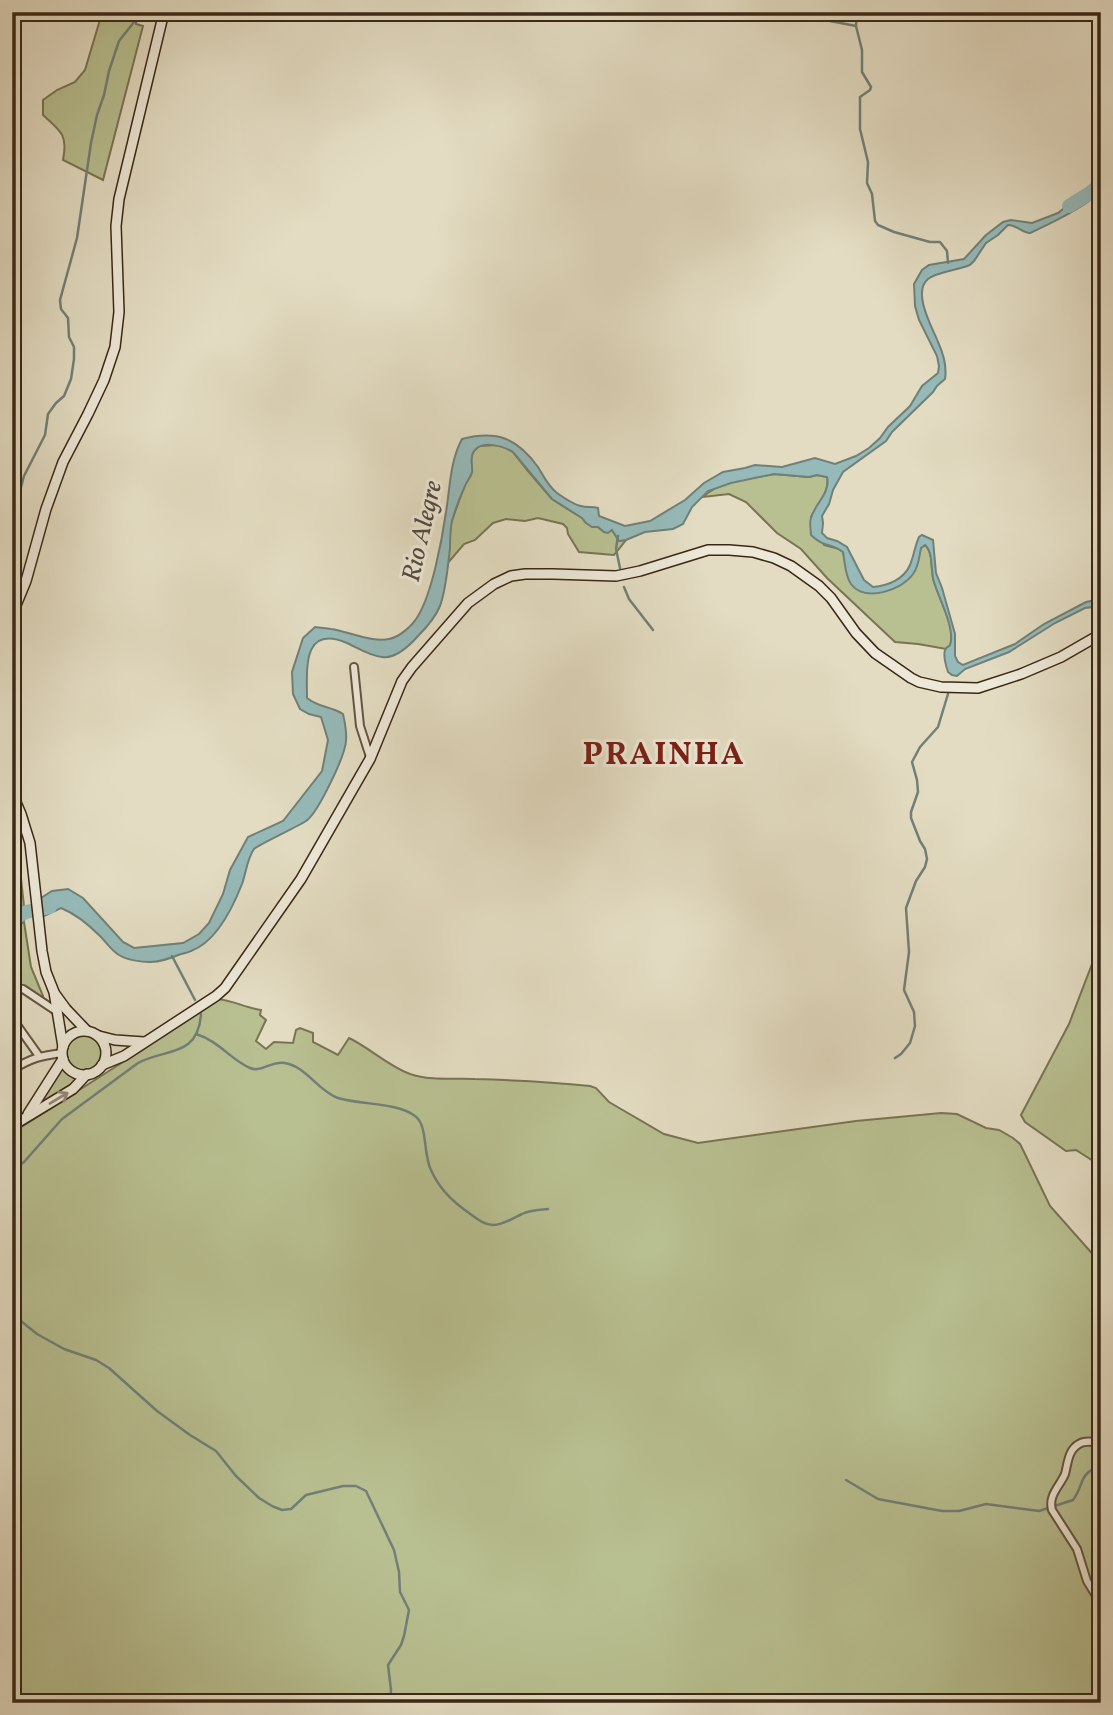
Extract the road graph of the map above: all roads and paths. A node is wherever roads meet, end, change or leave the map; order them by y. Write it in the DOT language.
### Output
graph roads {
  1 [pos="164,12"];
  2 [pos="12,615"];
  3 [pos="1101,634"];
  4 [pos="354,667"];
  5 [pos="370,759"];
  6 [pos="12,793"];
  7 [pos="23,989"];
  8 [pos="54,992"];
  9 [pos="57,1011"];
  10 [pos="12,1018"];
  11 [pos="92,1033"];
  12 [pos="145,1042"];
  13 [pos="62,1053"];
  14 [pos="39,1056"];
  15 [pos="102,1065"];
  16 [pos="12,1070"];
  17 [pos="87,1074"];
  18 [pos="26,1117"];
  19 [pos="12,1126"];
  20 [pos="1101,1443"];
  21 [pos="1101,1604"];
  1 -- 2 [label="street"];
  3 -- 5 [label="street"];
  4 -- 5 [label="street"];
  5 -- 12 [label="street"];
  6 -- 8 [label="street"];
  7 -- 9 [label="street"];
  8 -- 9 [label="street"];
  8 -- 11 [label="street"];
  9 -- 13 [label="street"];
  10 -- 14 [label="street"];
  11 -- 12 [label="street"];
  11 -- 13 [label="street"];
  11 -- 15 [label="street"];
  12 -- 15 [label="street"];
  13 -- 14 [label="street"];
  13 -- 17 [label="street"];
  13 -- 18 [label="street"];
  14 -- 16 [label="street"];
  15 -- 17 [label="street"];
  18 -- 17 [label="street, one-way"];
  18 -- 19 [label="street"];
  20 -- 21 [label="street"];
}
